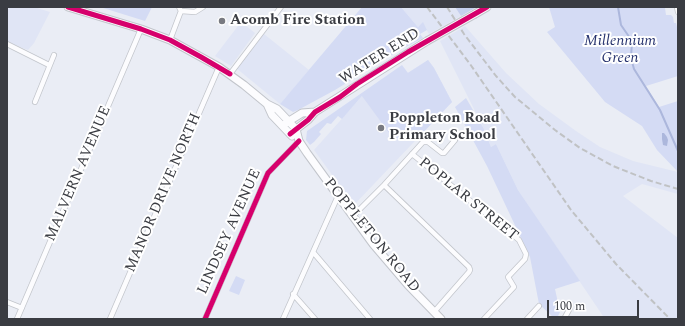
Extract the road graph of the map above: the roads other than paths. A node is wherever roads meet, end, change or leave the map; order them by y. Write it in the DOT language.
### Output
graph roads {
  1 [pos="68,7"];
  2 [pos="203,7"];
  3 [pos="281,7"];
  4 [pos="487,7"];
  5 [pos="677,7"];
  6 [pos="180,9"];
  7 [pos="678,12"];
  8 [pos="141,29"];
  9 [pos="170,40"];
  10 [pos="7,44"];
  11 [pos="54,55"];
  12 [pos="49,65"];
  13 [pos="219,67"];
  14 [pos="230,74"];
  15 [pos="34,102"];
  16 [pos="267,104"];
  17 [pos="315,112"];
  18 [pos="289,121"];
  19 [pos="282,126"];
  20 [pos="296,129"];
  21 [pos="290,134"];
  22 [pos="456,140"];
  23 [pos="299,141"];
  24 [pos="412,154"];
  25 [pos="384,184"];
  26 [pos="338,196"];
  27 [pos="353,216"];
  28 [pos="312,252"];
  29 [pos="294,294"];
  30 [pos="7,302"];
  31 [pos="539,306"];
  32 [pos="22,308"];
  33 [pos="570,308"];
  34 [pos="434,312"];
  35 [pos="17,319"];
  36 [pos="110,319"];
  37 [pos="205,319"];
  38 [pos="283,319"];
  39 [pos="315,319"];
  40 [pos="370,319"];
  41 [pos="441,319"];
  42 [pos="484,319"];
  43 [pos="527,319"];
  44 [pos="564,319"];
  1 -- 8 [label="main road"];
  2 -- 6 [label="street"];
  3 -- 14 [label="street"];
  4 -- 17 [label="main road, WATER END, bridge"];
  5 -- 7 [label="street"];
  6 -- 9 [label="street"];
  8 -- 9 [label="main road"];
  8 -- 32 [label="street, MALVERN AVENUE"];
  9 -- 13 [label="main road"];
  10 -- 12 [label="street"];
  11 -- 12 [label="street"];
  12 -- 15 [label="street"];
  13 -- 14 [label="main road"];
  13 -- 36 [label="street, MANOR DRIVE NORTH"];
  14 -- 16 [label="main road"];
  16 -- 18 [label="main road"];
  16 -- 19 [label="main road"];
  17 -- 18 [label="main road, WATER END"];
  17 -- 20 [label="main road, WATER END"];
  18 -- 19 [label="main road, WATER END"];
  18 -- 20 [label="main road"];
  19 -- 21 [label="main road"];
  20 -- 21 [label="main road, WATER END"];
  20 -- 23 [label="main road"];
  21 -- 23 [label="main road"];
  22 -- 24 [label="street"];
  23 -- 26 [label="main road, POPPLETON ROAD"];
  23 -- 37 [label="street, LINDSEY AVENUE"];
  24 -- 25 [label="street"];
  24 -- 42 [label="street, POPLAR STREET"];
  25 -- 27 [label="street"];
  25 -- 34 [label="street"];
  26 -- 27 [label="main road, POPPLETON ROAD"];
  26 -- 28 [label="street"];
  27 -- 34 [label="main road, POPPLETON ROAD"];
  28 -- 29 [label="street"];
  28 -- 40 [label="street"];
  29 -- 38 [label="street"];
  29 -- 39 [label="street"];
  30 -- 32 [label="street"];
  31 -- 43 [label="street"];
  32 -- 35 [label="street, MALVERN AVENUE"];
  33 -- 44 [label="street"];
  34 -- 41 [label="main road, POPPLETON ROAD"];
}
